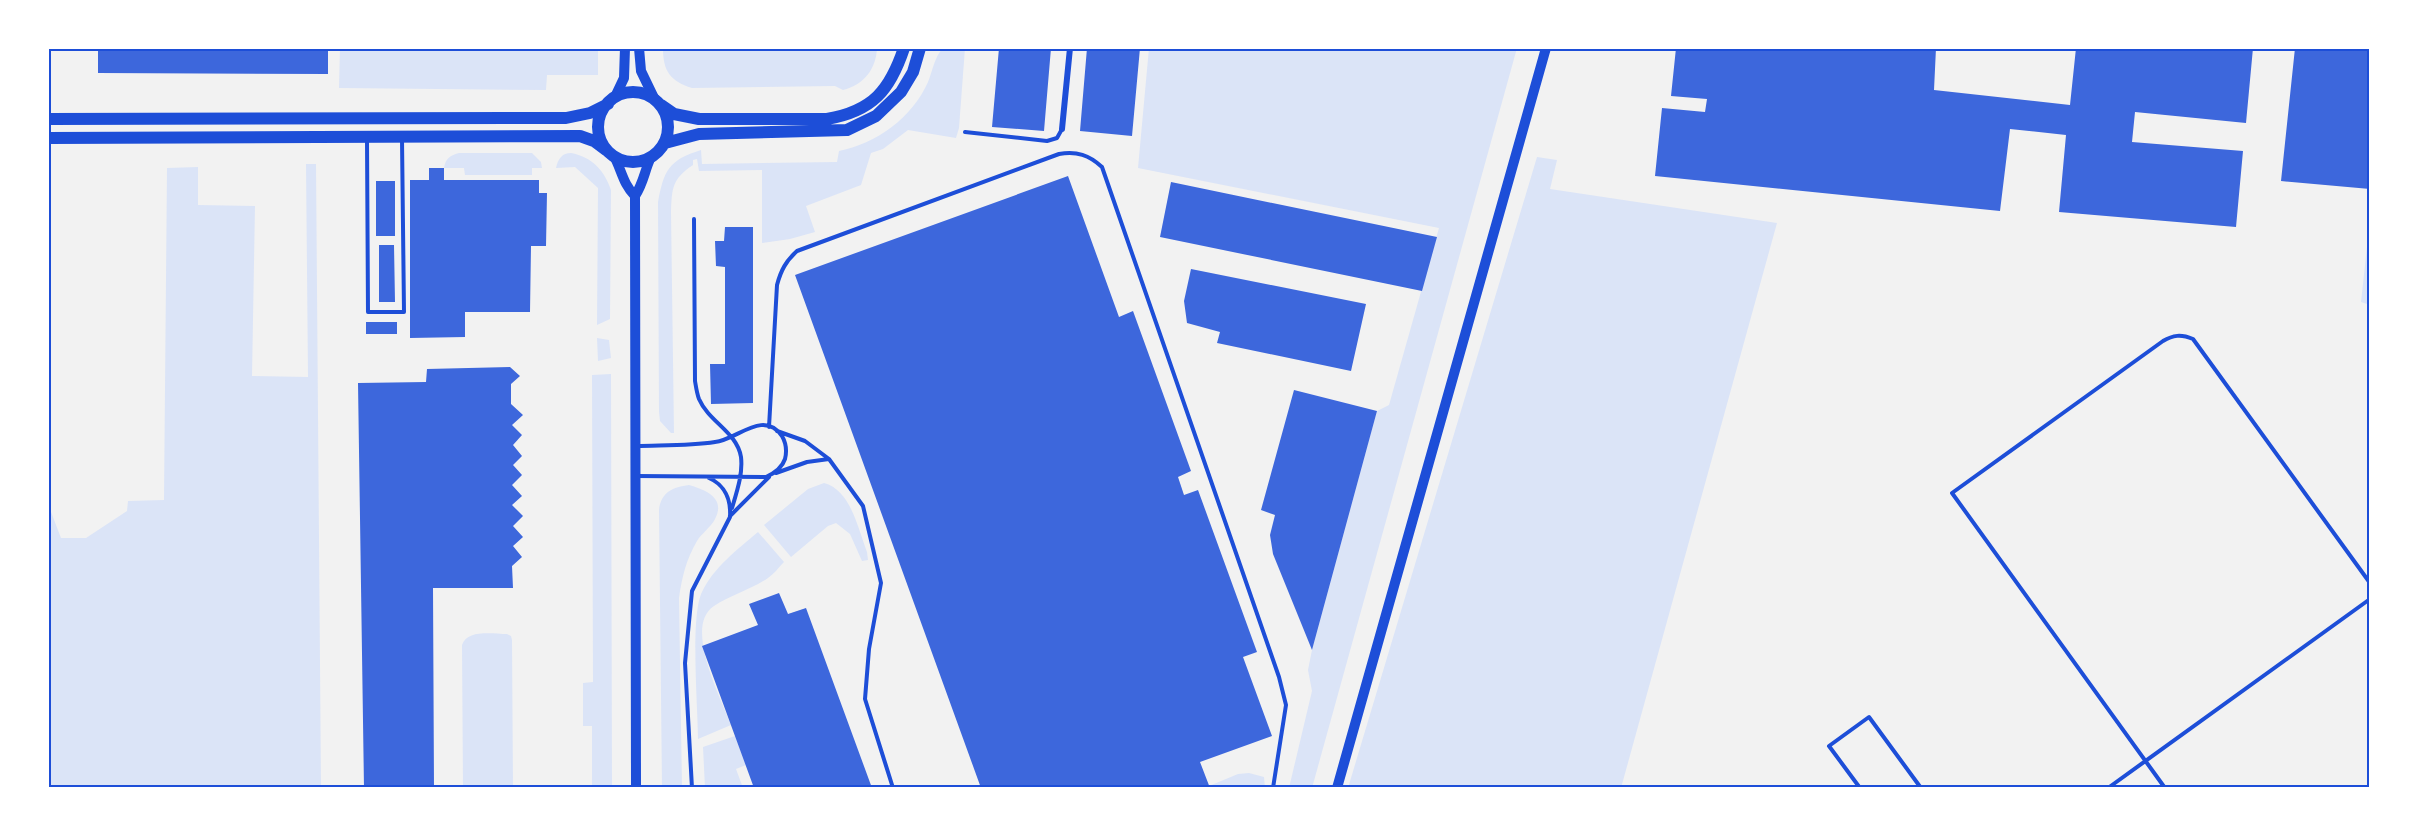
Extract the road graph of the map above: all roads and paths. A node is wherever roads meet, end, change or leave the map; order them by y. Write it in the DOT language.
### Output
graph roads {
  1 [pos="625,48"];
  2 [pos="639,48"];
  3 [pos="904,48"];
  4 [pos="920,48"];
  5 [pos="1070,48"];
  6 [pos="1546,48"];
  7 [pos="612,100"];
  8 [pos="657,102"];
  9 [pos="48,119"];
  10 [pos="1062,129"];
  11 [pos="965,132"];
  12 [pos="367,136"];
  13 [pos="402,136"];
  14 [pos="48,138"];
  15 [pos="665,143"];
  16 [pos="610,153"];
  17 [pos="651,157"];
  18 [pos="635,196"];
  19 [pos="694,219"];
  20 [pos="770,426"];
  21 [pos="777,431"];
  22 [pos="733,437"];
  23 [pos="635,446"];
  24 [pos="829,459"];
  25 [pos="773,474"];
  26 [pos="635,476"];
  27 [pos="706,476"];
  28 [pos="741,477"];
  29 [pos="729,516"];
  30 [pos="2370,583"];
  31 [pos="2370,599"];
  32 [pos="2146,761"];
  33 [pos="636,788"];
  34 [pos="692,788"];
  35 [pos="893,788"];
  36 [pos="1273,788"];
  37 [pos="1337,788"];
  38 [pos="1860,788"];
  39 [pos="1922,788"];
  40 [pos="2108,788"];
  41 [pos="2165,788"];
  1 -- 7 [label="street"];
  2 -- 8 [label="street"];
  3 -- 8 [label="main road"];
  4 -- 15 [label="main road"];
  5 -- 10 [label="street"];
  6 -- 37 [label="street"];
  7 -- 8 [label="main road"];
  7 -- 9 [label="main road"];
  7 -- 16 [label="main road"];
  8 -- 15 [label="main road"];
  10 -- 11 [label="lane"];
  12 -- 13 [label="main road"];
  12 -- 13 [label="lane"];
  12 -- 14 [label="main road"];
  13 -- 16 [label="main road"];
  15 -- 17 [label="main road"];
  16 -- 17 [label="main road"];
  16 -- 18 [label="street"];
  17 -- 18 [label="street"];
  18 -- 23 [label="street"];
  19 -- 22 [label="lane"];
  20 -- 21 [label="lane"];
  20 -- 22 [label="lane"];
  20 -- 36 [label="lane"];
  21 -- 24 [label="lane"];
  21 -- 25 [label="lane"];
  22 -- 23 [label="lane"];
  22 -- 28 [label="lane"];
  23 -- 26 [label="street"];
  24 -- 25 [label="lane"];
  24 -- 35 [label="lane"];
  25 -- 28 [label="lane"];
  25 -- 29 [label="lane"];
  26 -- 27 [label="lane"];
  26 -- 33 [label="street"];
  27 -- 28 [label="lane"];
  27 -- 29 [label="lane"];
  28 -- 29 [label="lane"];
  29 -- 34 [label="lane"];
  30 -- 32 [label="lane"];
  31 -- 32 [label="lane"];
  32 -- 40 [label="lane"];
  32 -- 41 [label="lane"];
  38 -- 39 [label="lane"];
}
